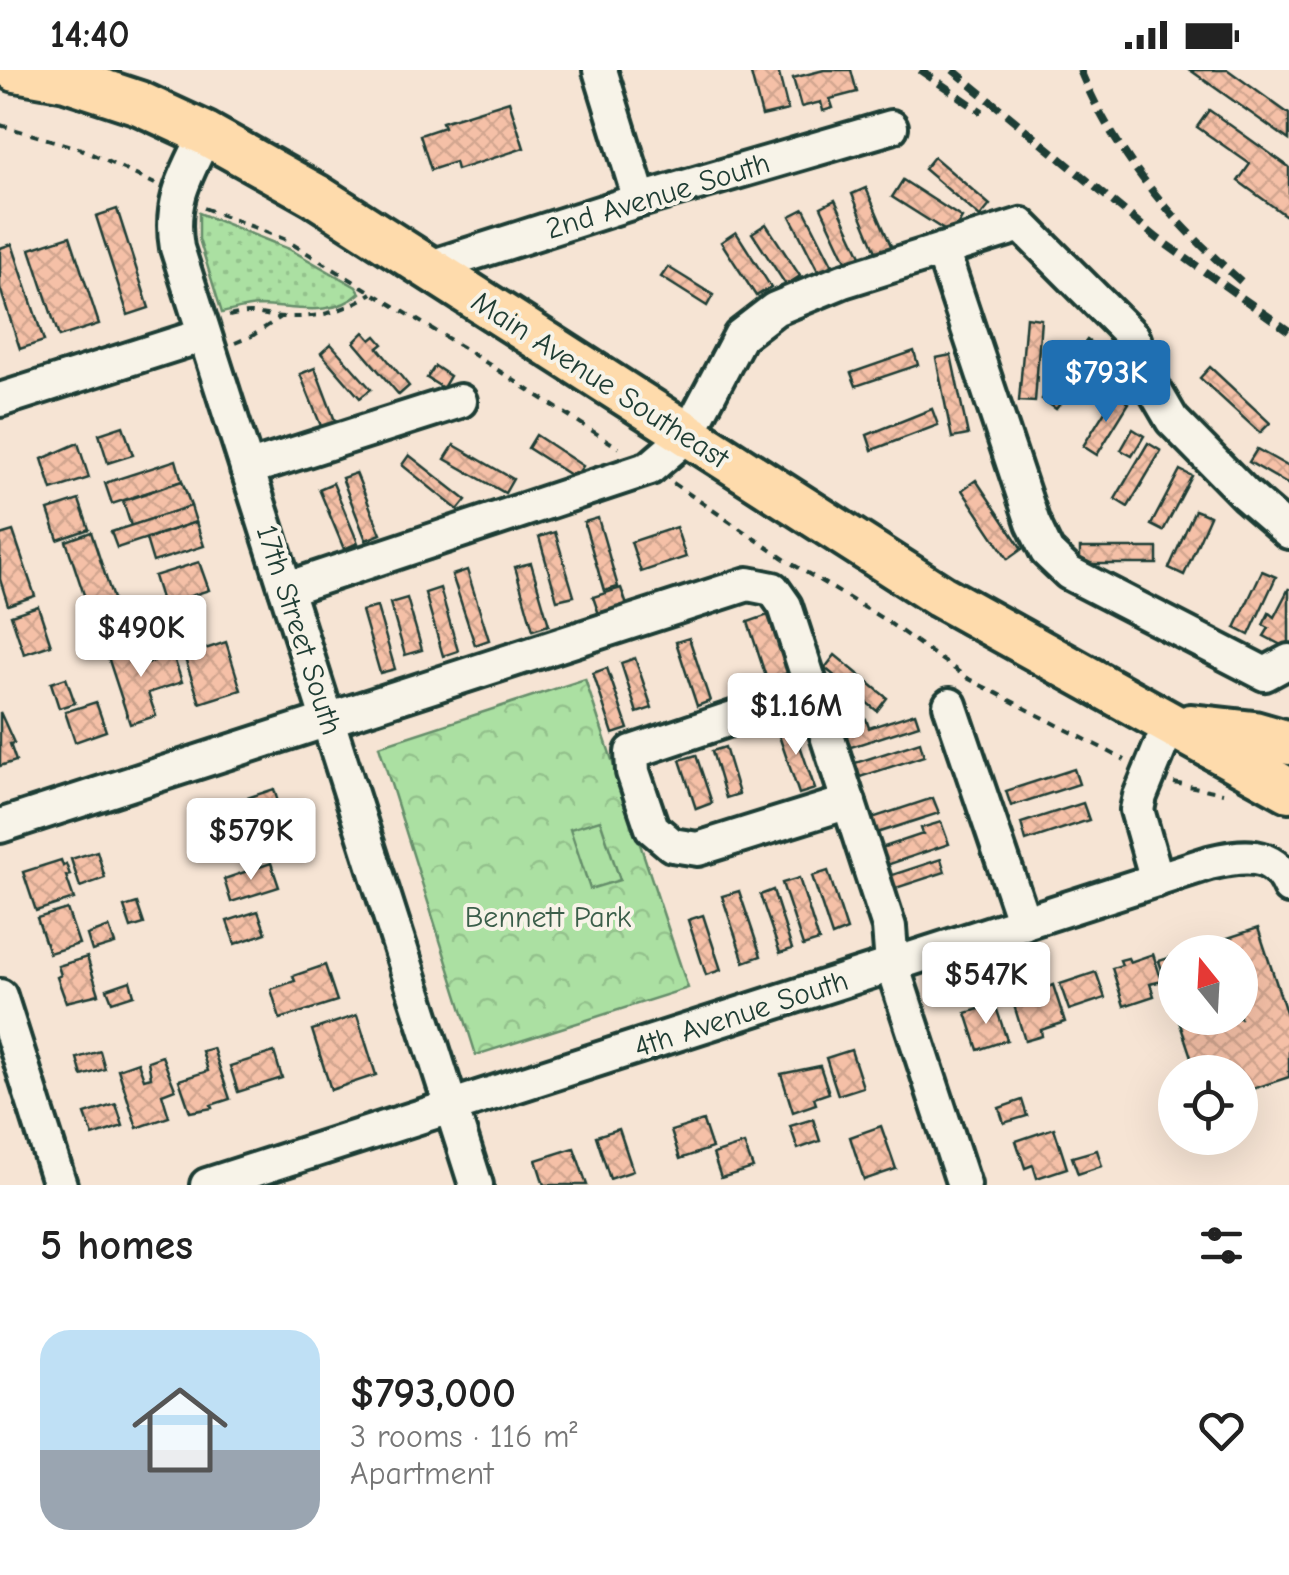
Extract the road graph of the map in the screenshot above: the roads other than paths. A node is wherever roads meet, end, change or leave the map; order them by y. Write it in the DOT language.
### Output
graph roads {
  1 [pos="16,70"];
  2 [pos="600,70"];
  3 [pos="67,75"];
  4 [pos="890,127"];
  5 [pos="206,134"];
  6 [pos="640,200"];
  7 [pos="942,250"];
  8 [pos="427,268"];
  9 [pos="204,335"];
  10 [pos="0,400"];
  11 [pos="460,401"];
  12 [pos="687,436"];
  13 [pos="247,469"];
  14 [pos="1289,532"];
  15 [pos="286,589"];
  16 [pos="1289,661"];
  17 [pos="813,691"];
  18 [pos="950,706"];
  19 [pos="328,721"];
  20 [pos="1170,724"];
  21 [pos="1289,743"];
  22 [pos="1289,790"];
  23 [pos="849,802"];
  24 [pos="0,826"];
  25 [pos="1282,876"];
  26 [pos="1157,880"];
  27 [pos="1024,922"];
  28 [pos="892,965"];
  29 [pos="0,996"];
  30 [pos="451,1106"];
  31 [pos="60,1185"];
  32 [pos="207,1185"];
  33 [pos="476,1185"];
  34 [pos="964,1185"];
  1 -- 3 [label="main road, Main Avenue Southeast"];
  2 -- 6 [label="street"];
  3 -- 5 [label="main road, Main Avenue Southeast"];
  4 -- 6 [label="street, 2nd Avenue South"];
  5 -- 8 [label="main road, Main Avenue Southeast"];
  5 -- 9 [label="street, 17th Street South"];
  6 -- 8 [label="street, 2nd Avenue South"];
  7 -- 12 [label="street"];
  7 -- 14 [label="street"];
  7 -- 16 [label="street"];
  8 -- 12 [label="main road, Main Avenue Southeast"];
  9 -- 10 [label="street"];
  9 -- 13 [label="street, 17th Street South"];
  11 -- 13 [label="street"];
  12 -- 15 [label="street"];
  12 -- 20 [label="main road, Main Avenue Southeast"];
  13 -- 15 [label="street, 17th Street South"];
  15 -- 19 [label="street, 17th Street South"];
  17 -- 19 [label="street"];
  17 -- 23 [label="street"];
  17 -- 23 [label="street"];
  18 -- 27 [label="street"];
  19 -- 24 [label="street"];
  19 -- 30 [label="street, 17th Street South"];
  20 -- 21 [label="main road, Main Avenue Southeast"];
  20 -- 22 [label="main road, Main Avenue Southeast"];
  20 -- 26 [label="street"];
  23 -- 28 [label="street"];
  25 -- 26 [label="street, 4th Avenue South"];
  26 -- 27 [label="street, 4th Avenue South"];
  27 -- 28 [label="street, 4th Avenue South"];
  28 -- 30 [label="street, 4th Avenue South"];
  28 -- 34 [label="street"];
  29 -- 31 [label="street"];
  30 -- 32 [label="street, 4th Avenue South"];
  30 -- 33 [label="street, 17th Street South"];
}
